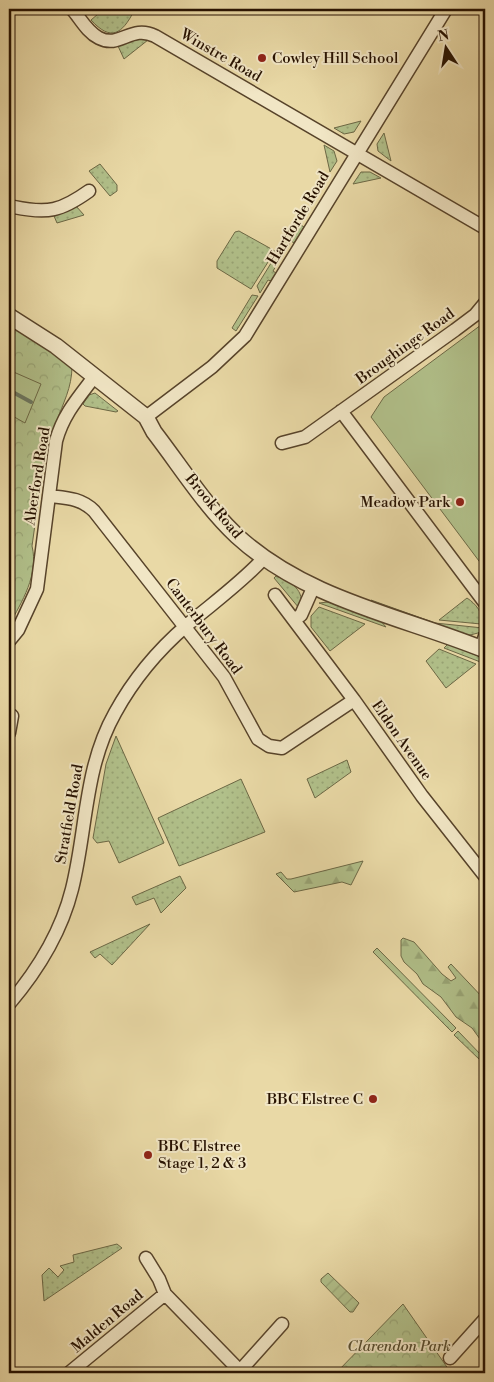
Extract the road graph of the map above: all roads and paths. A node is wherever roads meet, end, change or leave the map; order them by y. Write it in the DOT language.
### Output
graph roads {
  1 [pos="72,9"];
  2 [pos="446,9"];
  3 [pos="357,153"];
  4 [pos="89,191"];
  5 [pos="11,207"];
  6 [pos="485,228"];
  7 [pos="485,303"];
  8 [pos="9,316"];
  9 [pos="94,377"];
  10 [pos="341,412"];
  11 [pos="146,417"];
  12 [pos="282,442"];
  13 [pos="49,496"];
  14 [pos="264,558"];
  15 [pos="313,588"];
  16 [pos="275,595"];
  17 [pos="485,604"];
  18 [pos="294,620"];
  19 [pos="186,626"];
  20 [pos="9,641"];
  21 [pos="484,645"];
  22 [pos="354,700"];
  23 [pos="12,716"];
  24 [pos="9,732"];
  25 [pos="485,876"];
  26 [pos="9,1004"];
  27 [pos="146,1258"];
  28 [pos="165,1294"];
  29 [pos="485,1319"];
  30 [pos="282,1324"];
  31 [pos="450,1358"];
  32 [pos="240,1372"];
  33 [pos="69,1373"];
  1 -- 3 [label="street, Winstre Road"];
  2 -- 3 [label="street, Hartforde Road"];
  3 -- 6 [label="street, Winstre Road"];
  3 -- 11 [label="street, Hartforde Road"];
  4 -- 5 [label="street"];
  7 -- 10 [label="street, Broughinge Road"];
  8 -- 9 [label="street, Brook Road"];
  9 -- 11 [label="street, Brook Road"];
  9 -- 13 [label="street, Aberford Road"];
  10 -- 12 [label="street, Broughinge Road"];
  10 -- 17 [label="street"];
  11 -- 14 [label="street, Brook Road"];
  13 -- 19 [label="street, Canterbury Road"];
  13 -- 20 [label="street, Aberford Road"];
  14 -- 15 [label="street, Brook Road"];
  14 -- 19 [label="street, Stratfield Road"];
  15 -- 18 [label="street"];
  15 -- 21 [label="street, Brook Road"];
  16 -- 18 [label="street, Eldon Avenue"];
  18 -- 22 [label="street, Eldon Avenue"];
  19 -- 22 [label="street, Canterbury Road"];
  19 -- 26 [label="street, Stratfield Road"];
  22 -- 25 [label="street, Eldon Avenue"];
  23 -- 24 [label="street"];
  27 -- 28 [label="street"];
  28 -- 32 [label="street"];
  28 -- 33 [label="street, Malden Road"];
  29 -- 31 [label="street"];
  30 -- 32 [label="street"];
}
